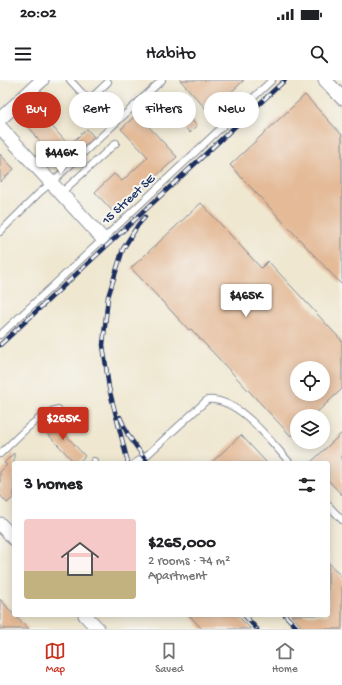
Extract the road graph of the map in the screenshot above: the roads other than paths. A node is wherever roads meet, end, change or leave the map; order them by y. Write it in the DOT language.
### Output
graph roads {
  1 [pos="42,80"];
  2 [pos="70,80"];
  3 [pos="162,80"];
  4 [pos="272,80"];
  5 [pos="326,80"];
  6 [pos="108,82"];
  7 [pos="81,92"];
  8 [pos="97,92"];
  9 [pos="341,96"];
  10 [pos="0,119"];
  11 [pos="0,127"];
  12 [pos="116,143"];
  13 [pos="52,183"];
  14 [pos="61,193"];
  15 [pos="0,232"];
  16 [pos="104,239"];
  17 [pos="0,335"];
  18 [pos="58,408"];
  19 [pos="0,454"];
  20 [pos="138,461"];
  21 [pos="288,461"];
  22 [pos="330,507"];
  23 [pos="342,520"];
  24 [pos="0,524"];
  25 [pos="12,537"];
  26 [pos="87,617"];
  27 [pos="98,629"];
  1 -- 10 [label="street"];
  2 -- 7 [label="lane"];
  3 -- 13 [label="lane"];
  4 -- 16 [label="lane, 15 Street SE"];
  5 -- 9 [label="street"];
  6 -- 8 [label="lane"];
  11 -- 13 [label="street"];
  12 -- 14 [label="lane"];
  13 -- 14 [label="street"];
  13 -- 15 [label="lane"];
  14 -- 16 [label="street"];
  16 -- 17 [label="lane, 15 Street SE"];
  18 -- 19 [label="lane"];
  20 -- 21 [label="lane"];
  22 -- 23 [label="lane"];
  24 -- 25 [label="street"];
  26 -- 27 [label="street"];
}
